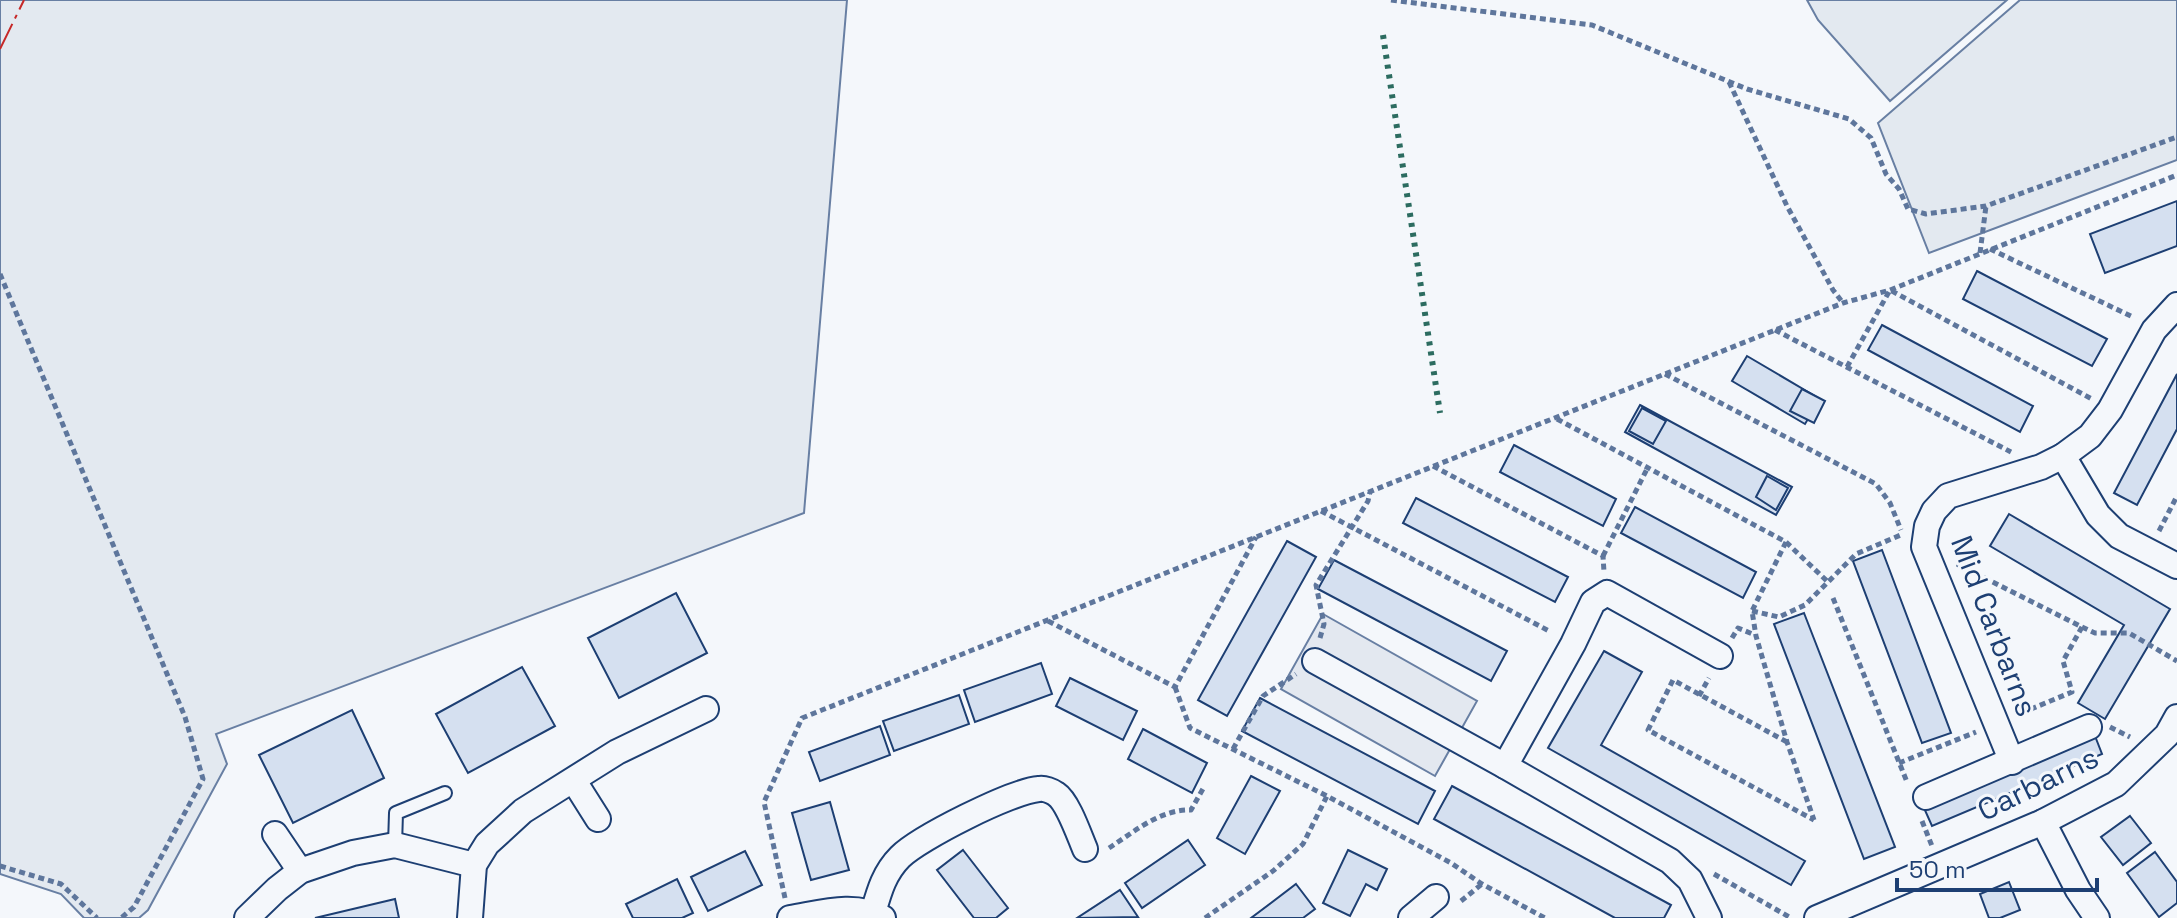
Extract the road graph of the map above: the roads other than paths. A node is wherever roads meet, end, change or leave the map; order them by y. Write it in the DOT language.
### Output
graph roads {
  1 [pos="2177,305"];
  2 [pos="2063,456"];
  3 [pos="2177,566"];
  4 [pos="1720,656"];
  5 [pos="1315,661"];
  6 [pos="706,709"];
  7 [pos="2177,717"];
  8 [pos="2089,727"];
  9 [pos="2012,762"];
  10 [pos="1505,766"];
  11 [pos="574,781"];
  12 [pos="445,793"];
  13 [pos="1918,799"];
  14 [pos="598,819"];
  15 [pos="2043,822"];
  16 [pos="275,834"];
  17 [pos="395,845"];
  18 [pos="1085,849"];
  19 [pos="474,865"];
  20 [pos="300,871"];
  21 [pos="1436,897"];
  22 [pos="788,911"];
  23 [pos="878,915"];
  24 [pos="247,918"];
  25 [pos="470,918"];
  26 [pos="1411,918"];
  27 [pos="1709,918"];
  28 [pos="1817,918"];
  29 [pos="2097,918"];
  1 -- 2 [label="street, Mid Carbarns"];
  2 -- 3 [label="street"];
  2 -- 9 [label="street, Mid Carbarns"];
  4 -- 10 [label="street"];
  5 -- 10 [label="street"];
  6 -- 11 [label="street"];
  7 -- 15 [label="street, Carbarns"];
  8 -- 9 [label="street, Mid Carbarns"];
  9 -- 13 [label="street, Mid Carbarns"];
  10 -- 27 [label="street"];
  11 -- 14 [label="street"];
  11 -- 19 [label="street"];
  12 -- 17 [label="lane"];
  15 -- 28 [label="street, Carbarns"];
  15 -- 29 [label="street"];
  16 -- 20 [label="street"];
  17 -- 19 [label="street"];
  17 -- 20 [label="street"];
  18 -- 23 [label="street"];
  19 -- 25 [label="street"];
  20 -- 24 [label="street"];
  21 -- 26 [label="street"];
  22 -- 23 [label="street"];
}
